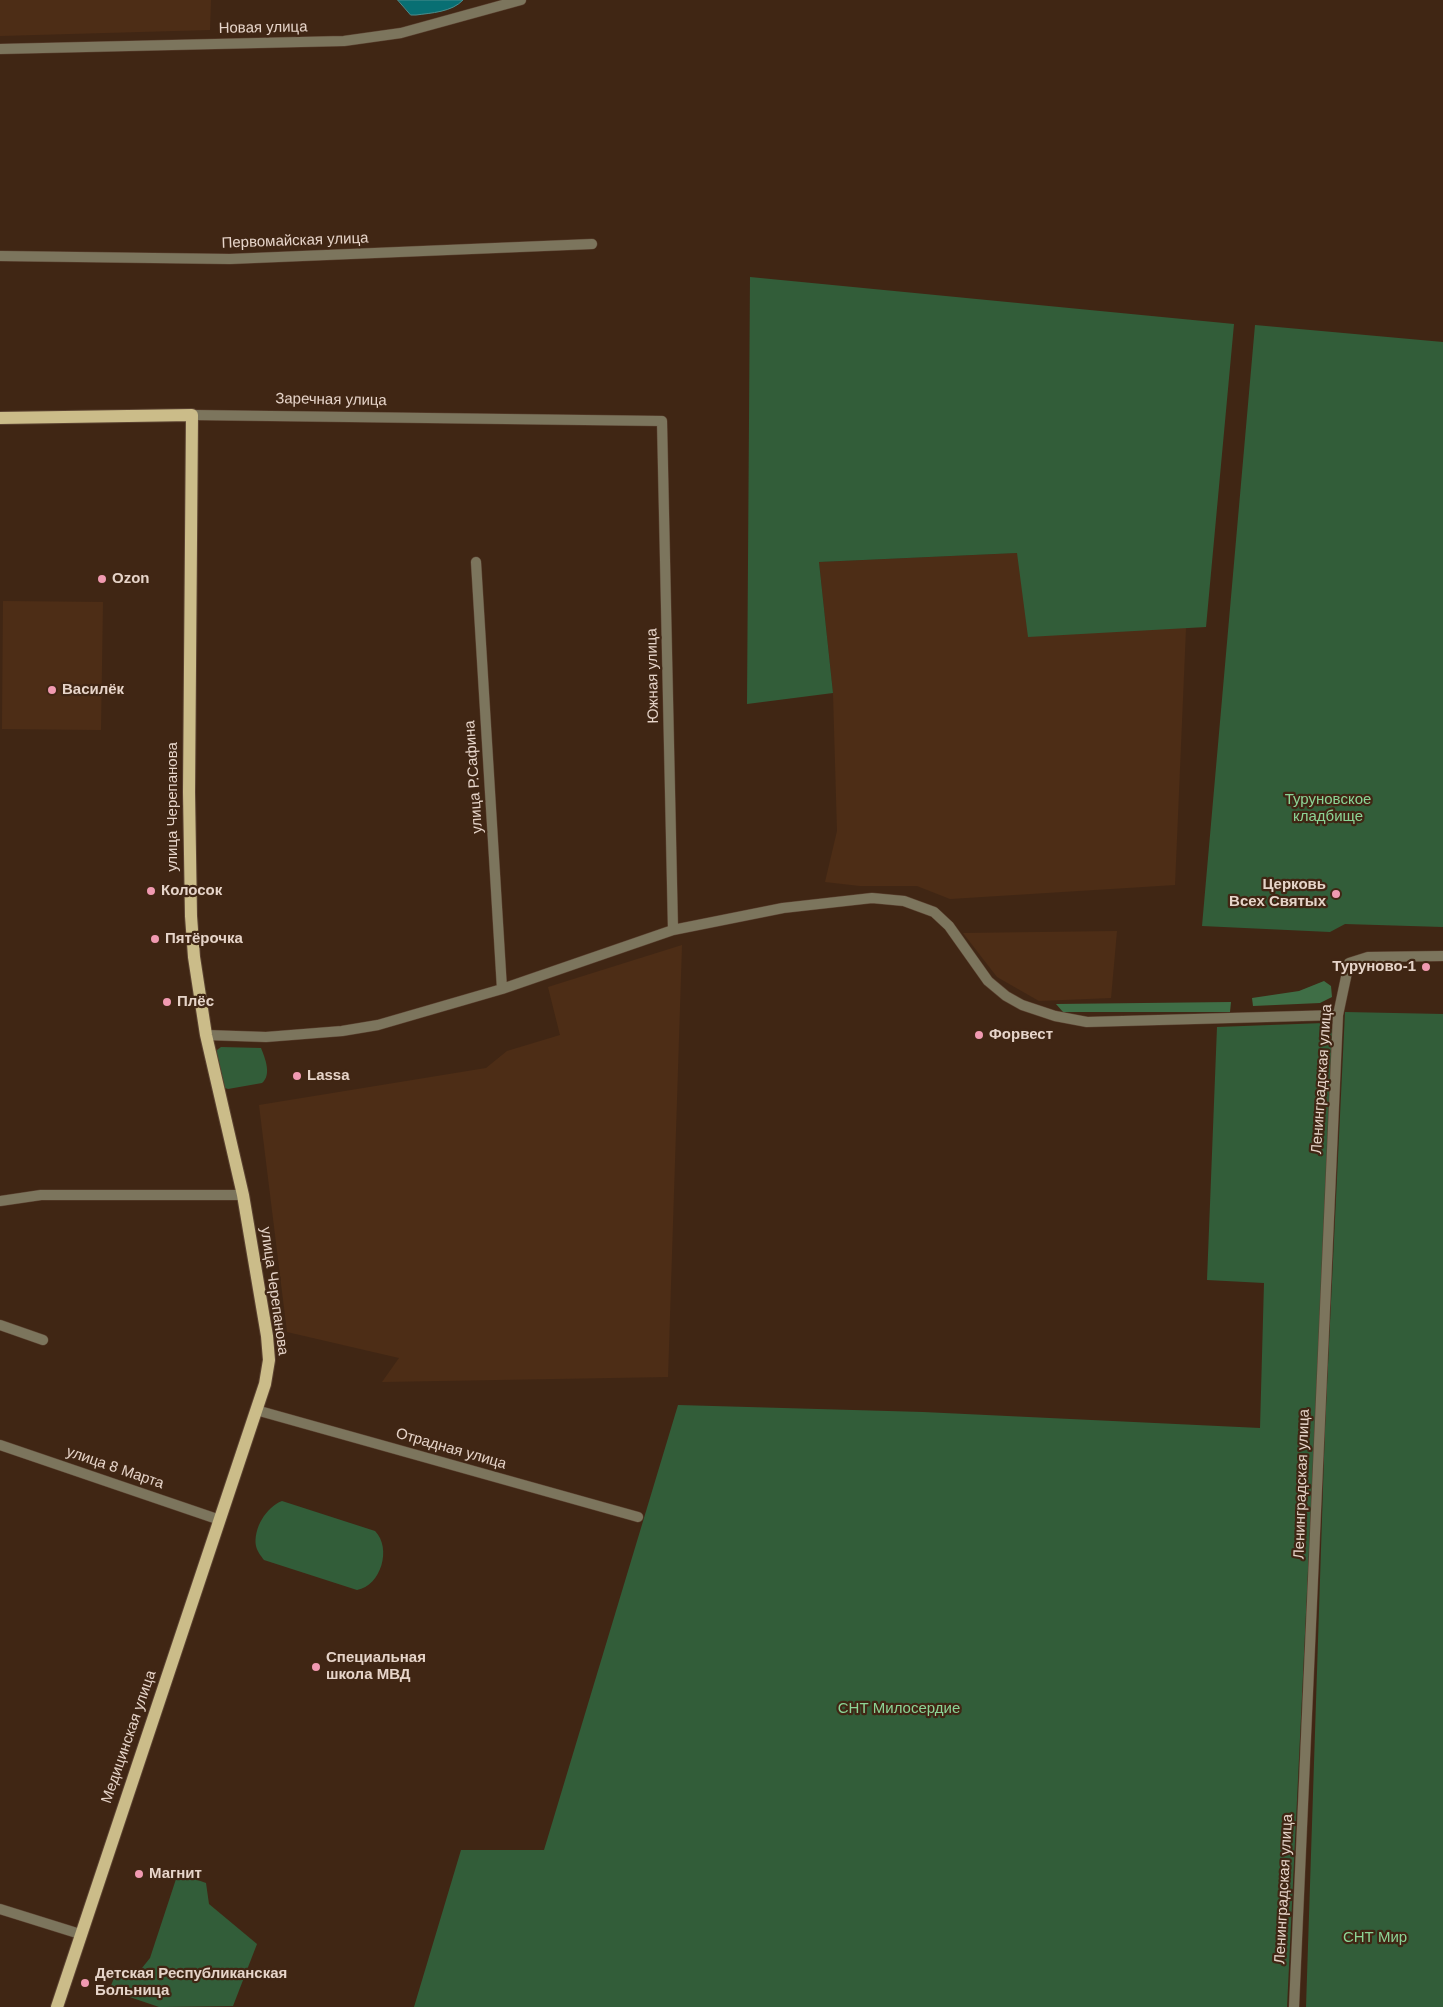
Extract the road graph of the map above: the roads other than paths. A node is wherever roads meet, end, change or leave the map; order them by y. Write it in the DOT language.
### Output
graph roads {
  1 [pos="521,0"];
  2 [pos="0,49"];
  3 [pos="592,244"];
  4 [pos="0,256"];
  5 [pos="192,415"];
  6 [pos="0,418"];
  7 [pos="662,421"];
  8 [pos="476,562"];
  9 [pos="673,930"];
  10 [pos="1443,956"];
  11 [pos="502,989"];
  12 [pos="1338,1016"];
  13 [pos="206,1034"];
  14 [pos="243,1194"];
  15 [pos="0,1201"];
  16 [pos="0,1325"];
  17 [pos="43,1340"];
  18 [pos="256,1410"];
  19 [pos="0,1445"];
  20 [pos="234,1477"];
  21 [pos="638,1517"];
  22 [pos="220,1520"];
  23 [pos="0,1909"];
  24 [pos="80,1934"];
  25 [pos="57,2007"];
  26 [pos="1294,2007"];
  1 -- 2 [label="street, Новая улица"];
  3 -- 4 [label="street, Первомайская улица"];
  5 -- 6 [label="main road, Заречная улица"];
  5 -- 7 [label="street, Заречная улица"];
  5 -- 13 [label="main road, улица Черепанова"];
  7 -- 9 [label="street, Южная улица"];
  8 -- 11 [label="street, улица Р.Сафина"];
  9 -- 11 [label="street"];
  9 -- 12 [label="street"];
  10 -- 12 [label="street, Ленинградская улица"];
  11 -- 13 [label="street"];
  12 -- 26 [label="street, Ленинградская улица"];
  13 -- 14 [label="main road, улица Черепанова"];
  14 -- 15 [label="street"];
  14 -- 18 [label="main road, улица Черепанова"];
  16 -- 17 [label="street"];
  18 -- 20 [label="main road, улица Черепанова"];
  18 -- 21 [label="street, Отрадная улица"];
  19 -- 22 [label="street, улица 8 Марта"];
  20 -- 22 [label="main road, Медицинская улица"];
  22 -- 24 [label="main road, Медицинская улица"];
  23 -- 24 [label="street"];
  24 -- 25 [label="main road, Медицинская улица"];
}
